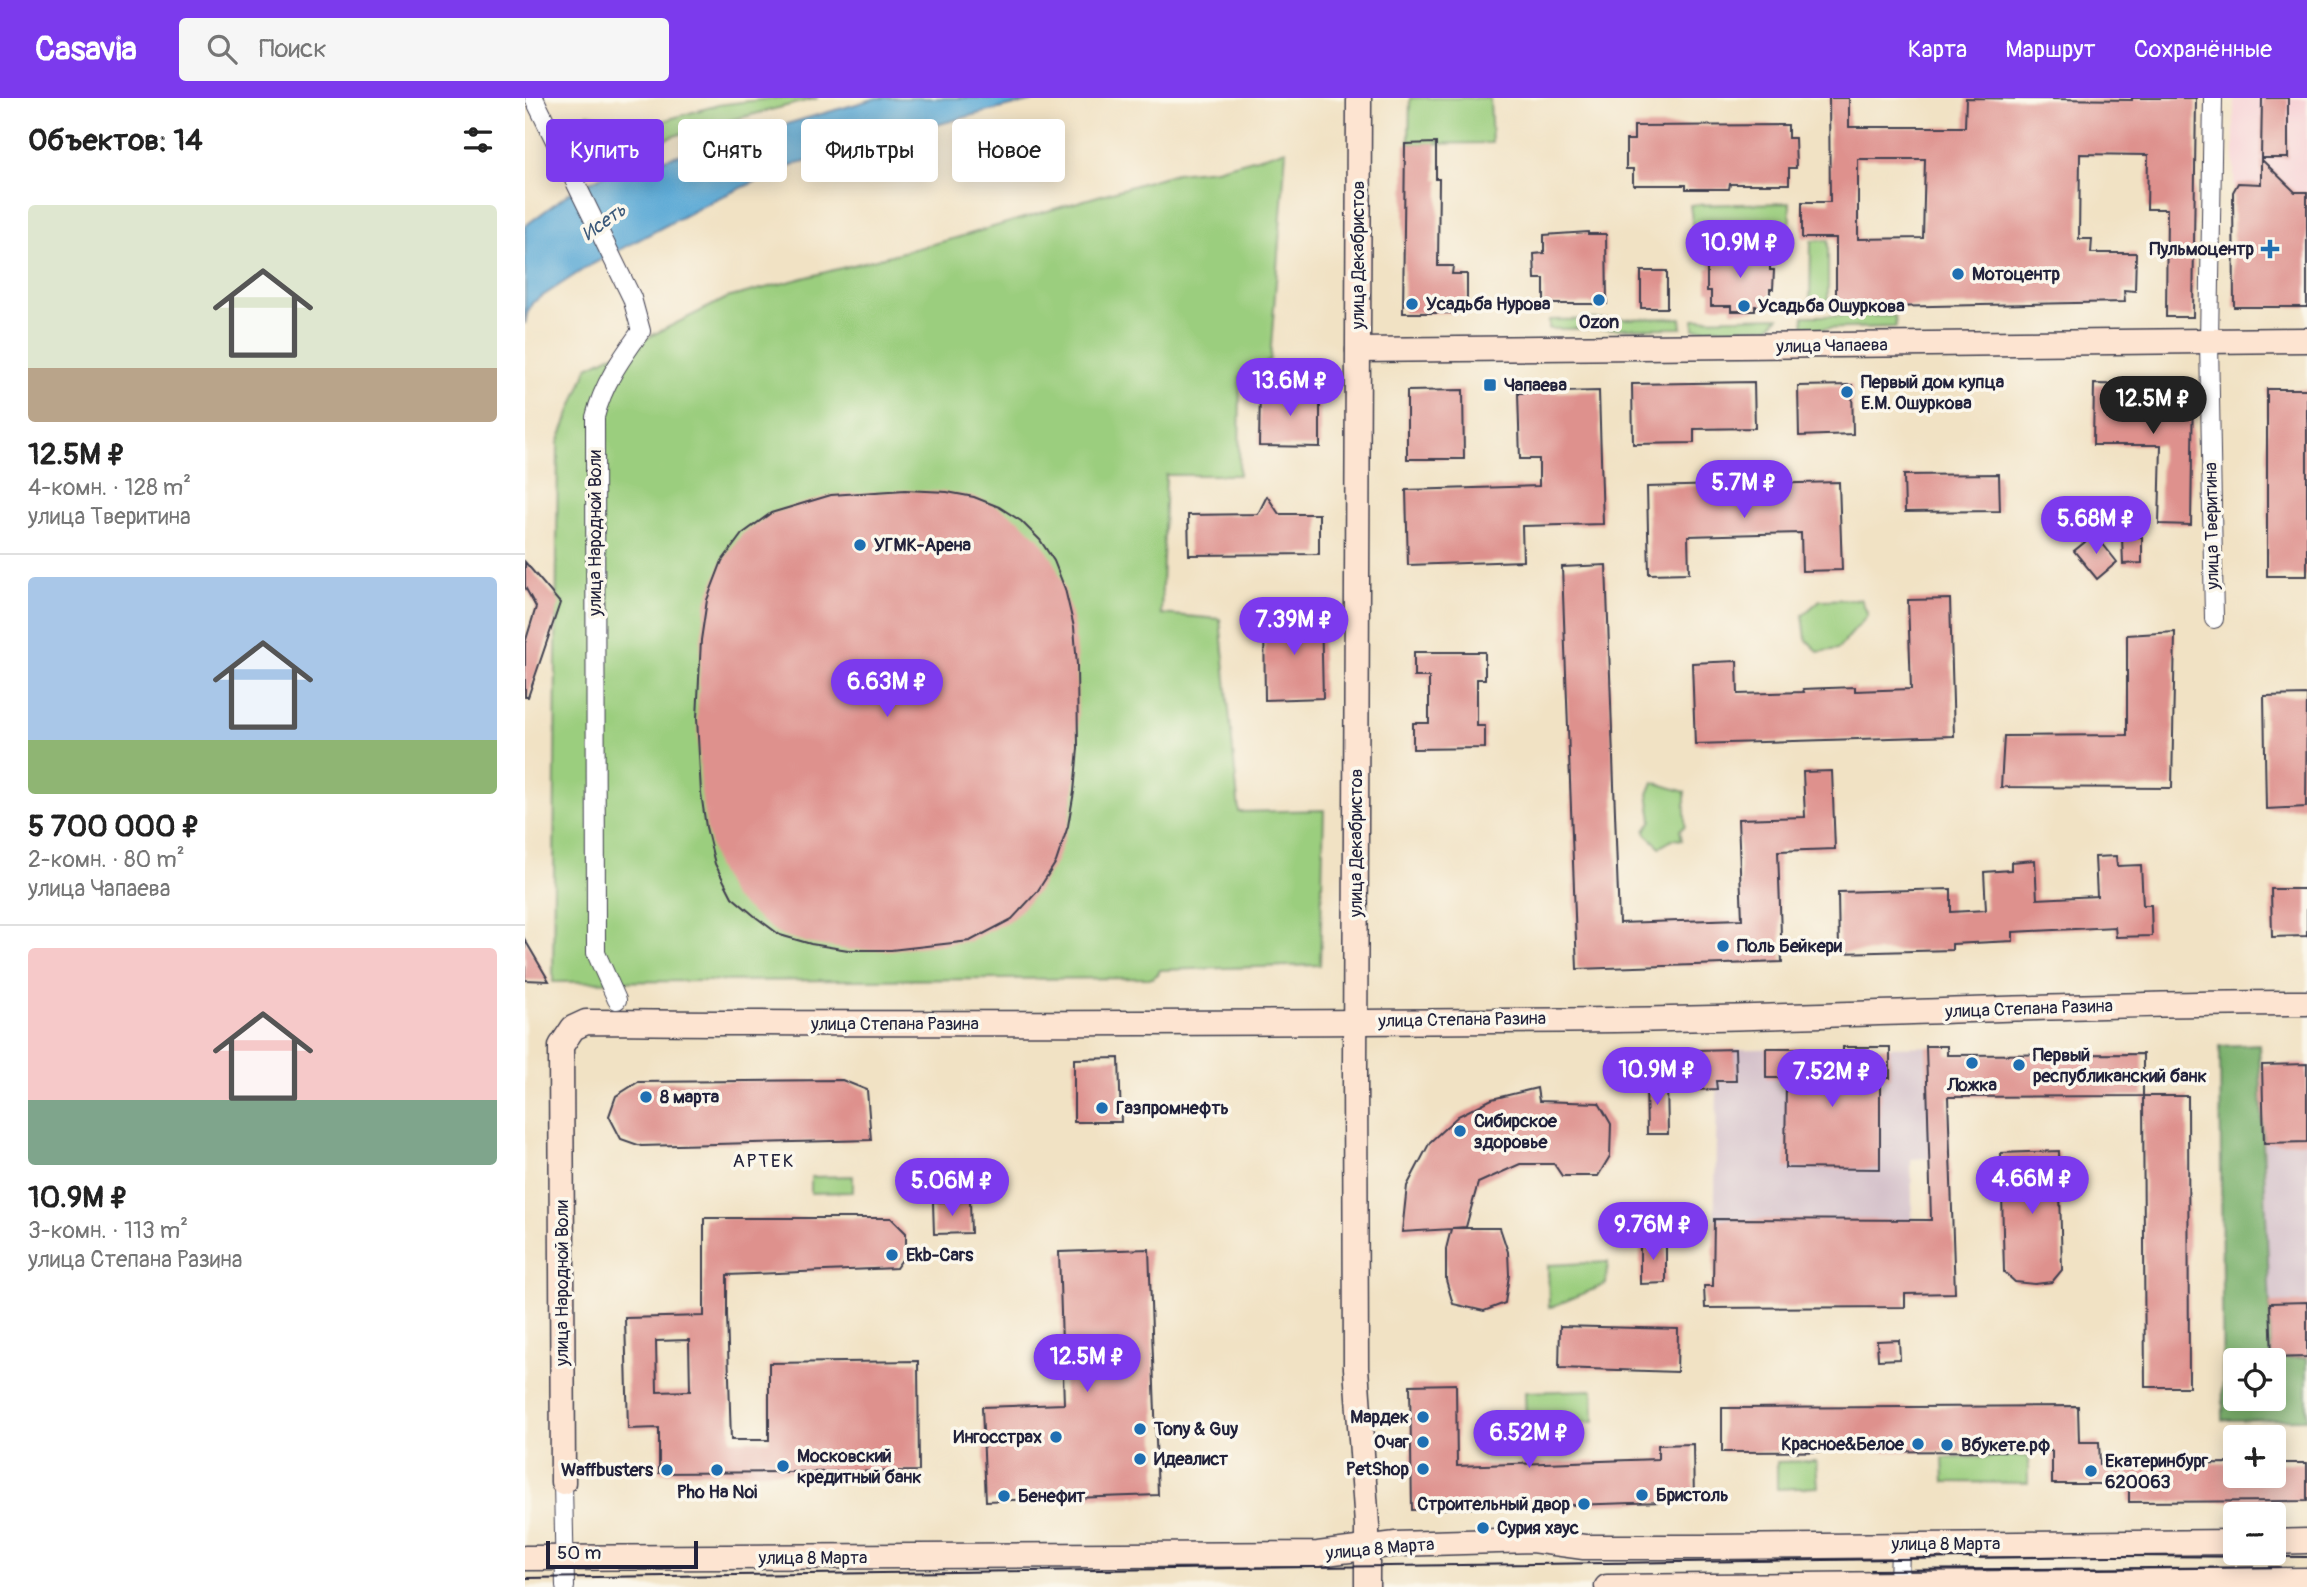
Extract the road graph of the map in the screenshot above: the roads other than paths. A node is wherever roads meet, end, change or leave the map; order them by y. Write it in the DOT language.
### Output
graph roads {
  1 [pos="534,98"];
  2 [pos="1359,98"];
  3 [pos="2213,98"];
  4 [pos="2307,340"];
  5 [pos="2209,341"];
  6 [pos="1357,351"];
  7 [pos="2214,619"];
  8 [pos="2307,1003"];
  9 [pos="617,1011"];
  10 [pos="1355,1022"];
  11 [pos="563,1482"];
  12 [pos="2307,1541"];
  13 [pos="2223,1542"];
  14 [pos="2286,1542"];
  15 [pos="1900,1545"];
  16 [pos="1367,1548"];
  17 [pos="525,1559"];
  18 [pos="564,1559"];
  19 [pos="2307,1580"];
  20 [pos="1899,1585"];
  21 [pos="565,1587"];
  22 [pos="1367,1587"];
  23 [pos="1608,1587"];
  1 -- 9 [label="street, улица Народной Воли"];
  2 -- 6 [label="main road, улица Декабристов"];
  3 -- 5 [label="street, улица Тверитина"];
  4 -- 5 [label="main road, улица Чапаева"];
  5 -- 6 [label="main road, улица Чапаева"];
  5 -- 7 [label="street, улица Тверитина"];
  6 -- 10 [label="main road, улица Декабристов"];
  8 -- 10 [label="main road, улица Степана Разина"];
  9 -- 10 [label="main road, улица Степана Разина"];
  9 -- 11 [label="main road, улица Народной Воли"];
  10 -- 16 [label="main road, улица Декабристов"];
  11 -- 18 [label="street, улица Народной Воли"];
  12 -- 14 [label="main road"];
  13 -- 15 [label="main road, улица 8 Марта"];
  15 -- 16 [label="main road, улица 8 Марта"];
  15 -- 20 [label="street"];
  16 -- 18 [label="main road, улица 8 Марта"];
  16 -- 22 [label="main road, улица Декабристов"];
  17 -- 18 [label="main road, улица 8 Марта"];
  18 -- 21 [label="street, улица Народной Воли"];
  19 -- 20 [label="main road"];
  20 -- 23 [label="main road"];
}
